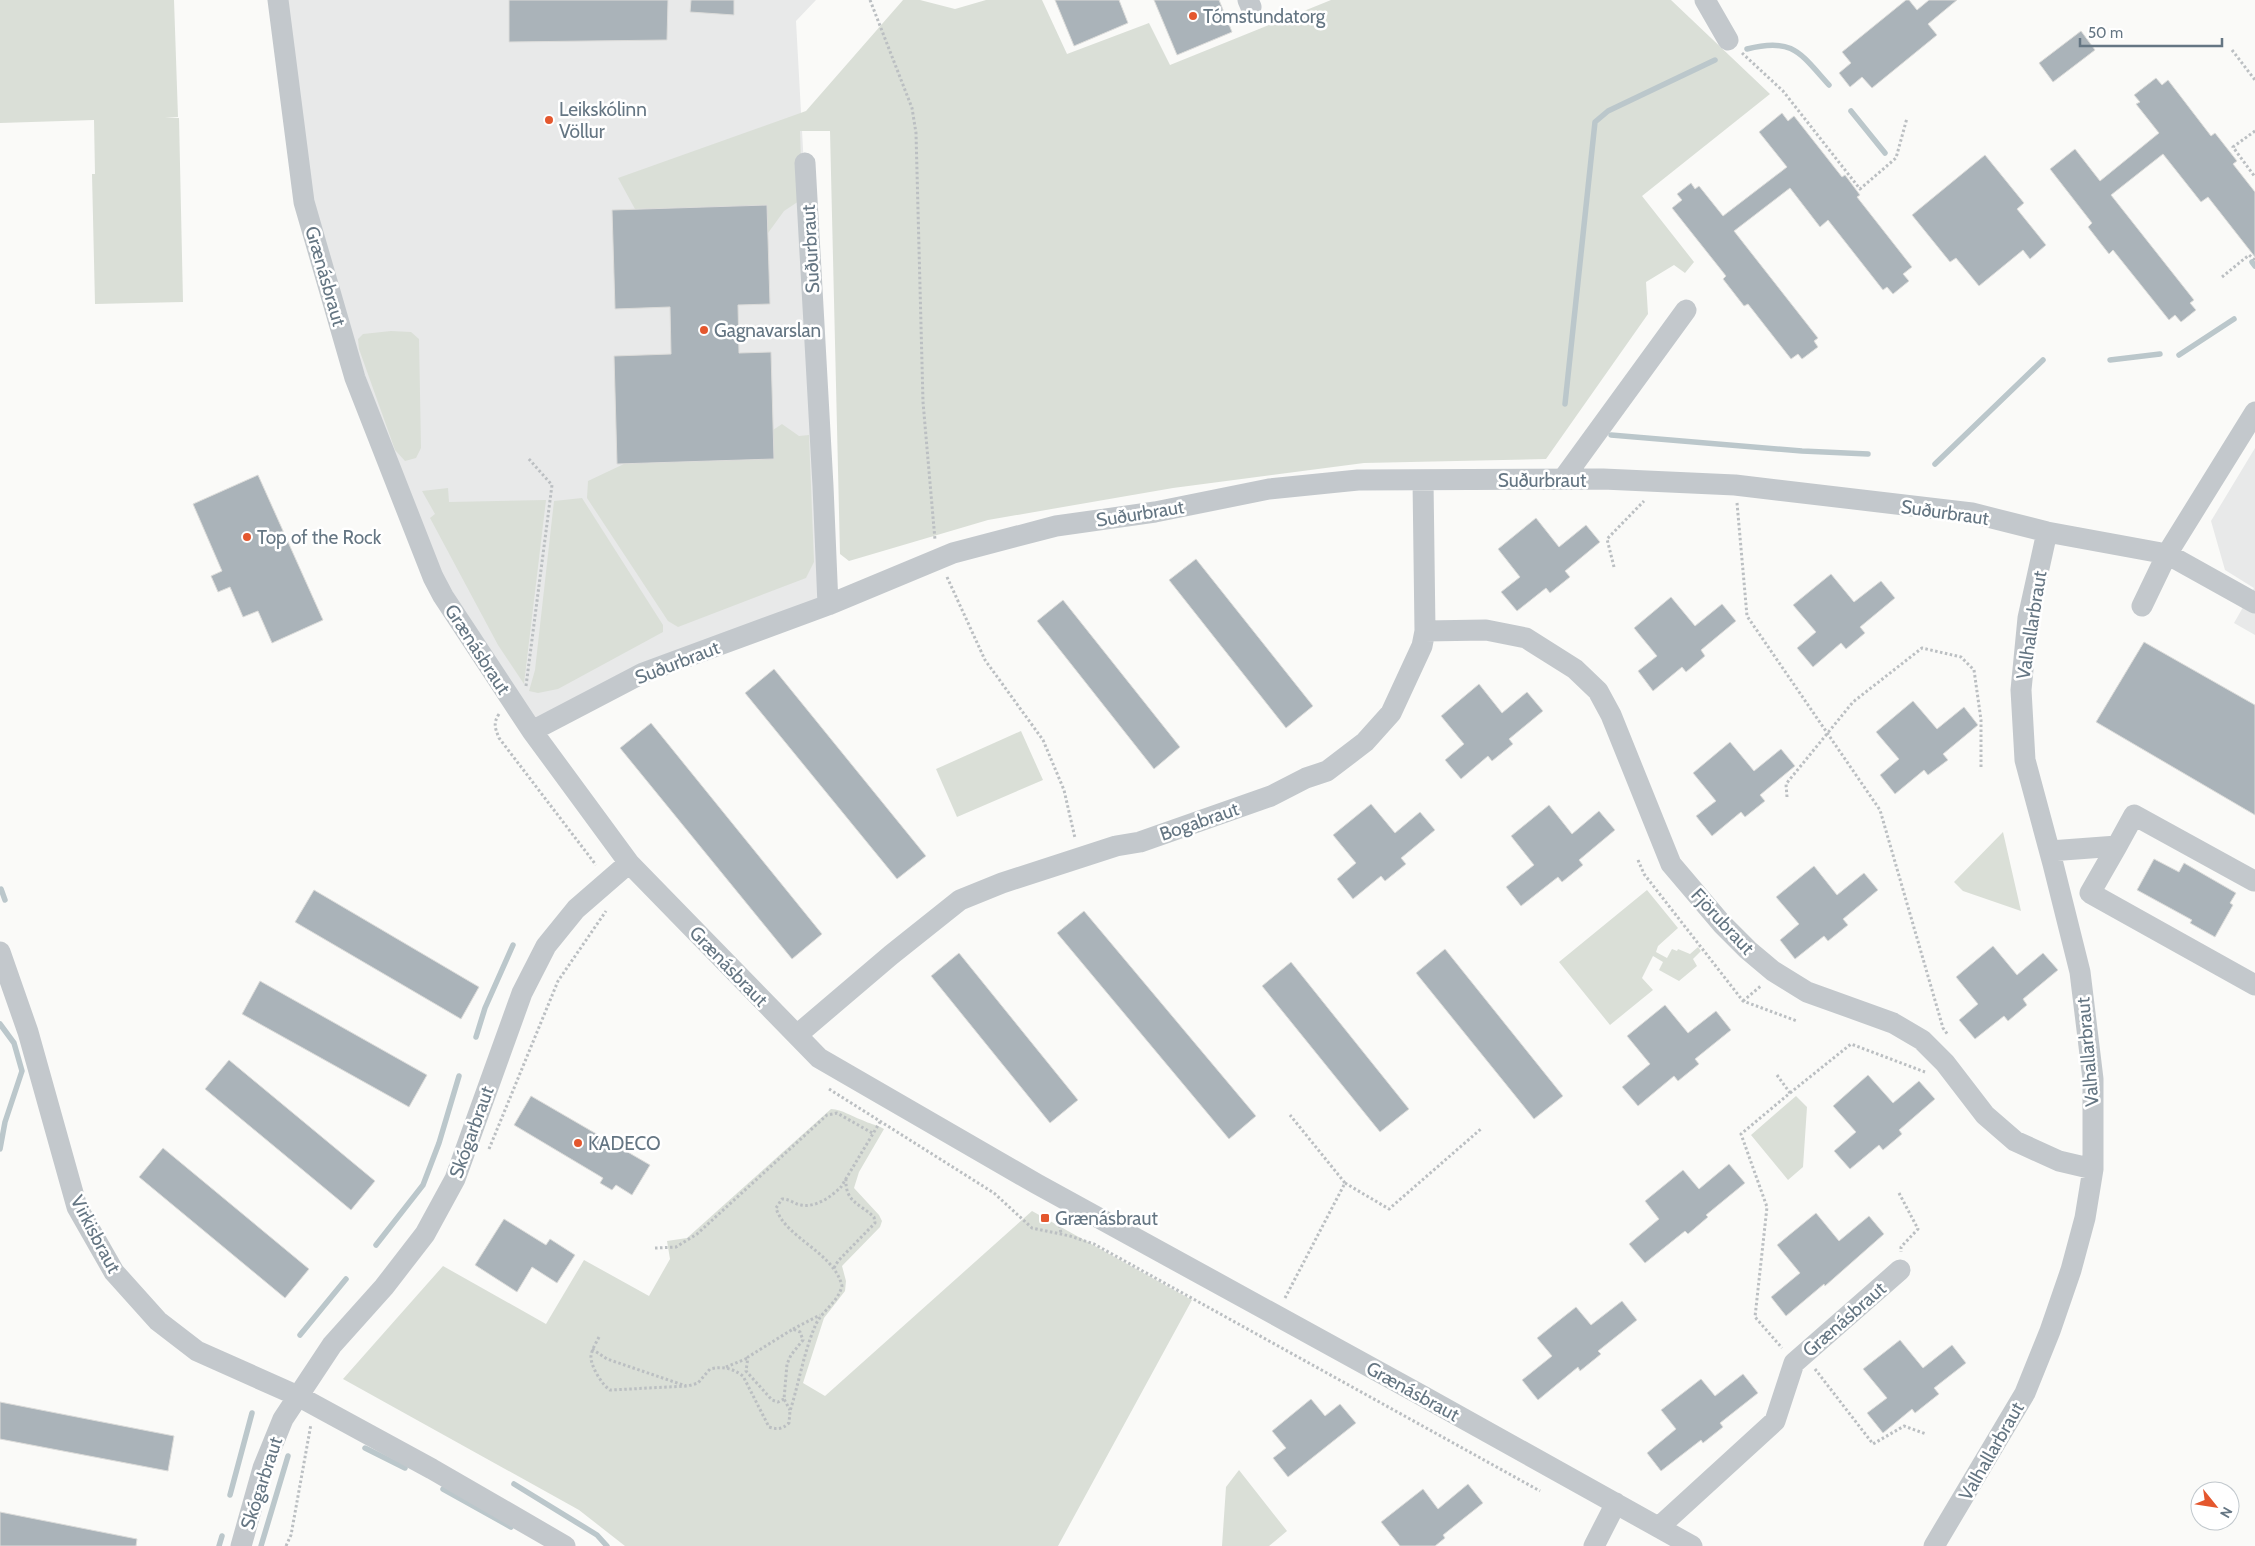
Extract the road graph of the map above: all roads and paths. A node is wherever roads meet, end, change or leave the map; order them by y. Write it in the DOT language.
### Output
graph roads {
  1 [pos="278,0"];
  2 [pos="870,0"];
  3 [pos="1705,0"];
  4 [pos="1728,40"];
  5 [pos="2232,50"];
  6 [pos="2255,80"];
  7 [pos="1907,118"];
  8 [pos="2255,131"];
  9 [pos="805,164"];
  10 [pos="2255,177"];
  11 [pos="2255,260"];
  12 [pos="2222,276"];
  13 [pos="1686,310"];
  14 [pos="2255,412"];
  15 [pos="528,458"];
  16 [pos="1424,480"];
  17 [pos="1563,480"];
  18 [pos="1662,482"];
  19 [pos="1735,485"];
  20 [pos="2047,532"];
  21 [pos="2167,554"];
  22 [pos="940,558"];
  23 [pos="1614,567"];
  24 [pos="2255,603"];
  25 [pos="828,605"];
  26 [pos="2142,606"];
  27 [pos="1425,632"];
  28 [pos="512,700"];
  29 [pos="532,731"];
  30 [pos="1828,734"];
  31 [pos="1981,768"];
  32 [pos="1787,797"];
  33 [pos="2116,846"];
  34 [pos="2050,851"];
  35 [pos="1080,858"];
  36 [pos="1638,860"];
  37 [pos="629,863"];
  38 [pos="609,880"];
  39 [pos="2254,881"];
  40 [pos="0,952"];
  41 [pos="2255,986"];
  42 [pos="1796,1021"];
  43 [pos="797,1035"];
  44 [pos="1953,1042"];
  45 [pos="1928,1074"];
  46 [pos="1777,1075"];
  47 [pos="1790,1093"];
  48 [pos="1290,1115"];
  49 [pos="880,1122"];
  50 [pos="1482,1128"];
  51 [pos="874,1134"];
  52 [pos="2093,1168"];
  53 [pos="846,1177"];
  54 [pos="1345,1183"];
  55 [pos="1900,1193"];
  56 [pos="655,1248"];
  57 [pos="834,1268"];
  58 [pos="1900,1270"];
  59 [pos="821,1315"];
  60 [pos="1276,1315"];
  61 [pos="793,1329"];
  62 [pos="599,1337"];
  63 [pos="1263,1338"];
  64 [pos="592,1349"];
  65 [pos="748,1357"];
  66 [pos="1799,1358"];
  67 [pos="725,1367"];
  68 [pos="688,1386"];
  69 [pos="784,1399"];
  70 [pos="306,1400"];
  71 [pos="790,1411"];
  72 [pos="1400,1412"];
  73 [pos="1926,1434"];
  74 [pos="1540,1491"];
  75 [pos="1616,1504"];
  76 [pos="1659,1527"];
  77 [pos="241,1546"];
  78 [pos="286,1546"];
  79 [pos="565,1546"];
  80 [pos="1594,1546"];
  81 [pos="1692,1546"];
  82 [pos="1934,1546"];
  1 -- 28 [label="street, Grænásbraut"];
  2 -- 22 [label="path"];
  3 -- 4 [label="street"];
  4 -- 7 [label="path"];
  5 -- 6 [label="path"];
  8 -- 10 [label="path"];
  9 -- 25 [label="street, Suðurbraut"];
  11 -- 12 [label="path"];
  13 -- 17 [label="street"];
  14 -- 21 [label="street"];
  15 -- 28 [label="path"];
  16 -- 17 [label="street, Suðurbraut"];
  16 -- 22 [label="street, Suðurbraut"];
  16 -- 27 [label="street, Bogabraut"];
  17 -- 18 [label="street, Suðurbraut"];
  18 -- 19 [label="street, Suðurbraut"];
  18 -- 23 [label="path"];
  19 -- 20 [label="street, Suðurbraut"];
  19 -- 30 [label="path"];
  20 -- 21 [label="street, Suðurbraut"];
  20 -- 34 [label="street, Valhallarbraut"];
  21 -- 24 [label="street, Suðurbraut"];
  21 -- 26 [label="street"];
  22 -- 25 [label="street, Suðurbraut"];
  22 -- 35 [label="path"];
  25 -- 29 [label="street, Suðurbraut"];
  27 -- 35 [label="street, Bogabraut"];
  27 -- 52 [label="street, Fjörubraut"];
  28 -- 29 [label="street, Grænásbraut"];
  28 -- 38 [label="path"];
  29 -- 37 [label="street, Grænásbraut"];
  30 -- 31 [label="path"];
  30 -- 32 [label="path"];
  30 -- 44 [label="path"];
  33 -- 34 [label="street"];
  33 -- 39 [label="street"];
  33 -- 41 [label="street"];
  34 -- 52 [label="street, Valhallarbraut"];
  35 -- 43 [label="street, Bogabraut"];
  36 -- 42 [label="path"];
  37 -- 38 [label="street, Skógarbraut"];
  37 -- 43 [label="street, Grænásbraut"];
  38 -- 70 [label="street, Skógarbraut"];
  40 -- 70 [label="street, Virkisbraut"];
  43 -- 60 [label="street, Grænásbraut"];
  45 -- 47 [label="path"];
  46 -- 47 [label="path"];
  47 -- 66 [label="path"];
  48 -- 54 [label="path"];
  49 -- 51 [label="path"];
  50 -- 54 [label="path"];
  51 -- 53 [label="path"];
  51 -- 56 [label="path"];
  52 -- 82 [label="street, Valhallarbraut"];
  53 -- 57 [label="path"];
  53 -- 57 [label="path"];
  54 -- 60 [label="path"];
  55 -- 58 [label="path"];
  57 -- 59 [label="path"];
  58 -- 66 [label="street, Grænásbraut"];
  59 -- 61 [label="path"];
  59 -- 71 [label="path"];
  60 -- 63 [label="path"];
  60 -- 75 [label="street, Grænásbraut"];
  61 -- 65 [label="path"];
  61 -- 69 [label="path"];
  62 -- 64 [label="path"];
  64 -- 68 [label="path"];
  64 -- 68 [label="path"];
  65 -- 67 [label="path"];
  65 -- 69 [label="path"];
  66 -- 73 [label="path"];
  66 -- 76 [label="street, Grænásbraut"];
  67 -- 68 [label="path"];
  67 -- 71 [label="path"];
  69 -- 71 [label="path"];
  70 -- 77 [label="street, Skógarbraut"];
  70 -- 78 [label="path"];
  70 -- 79 [label="street"];
  72 -- 74 [label="path"];
  75 -- 76 [label="street, Grænásbraut"];
  75 -- 80 [label="street"];
  76 -- 81 [label="street, Grænásbraut"];
}
